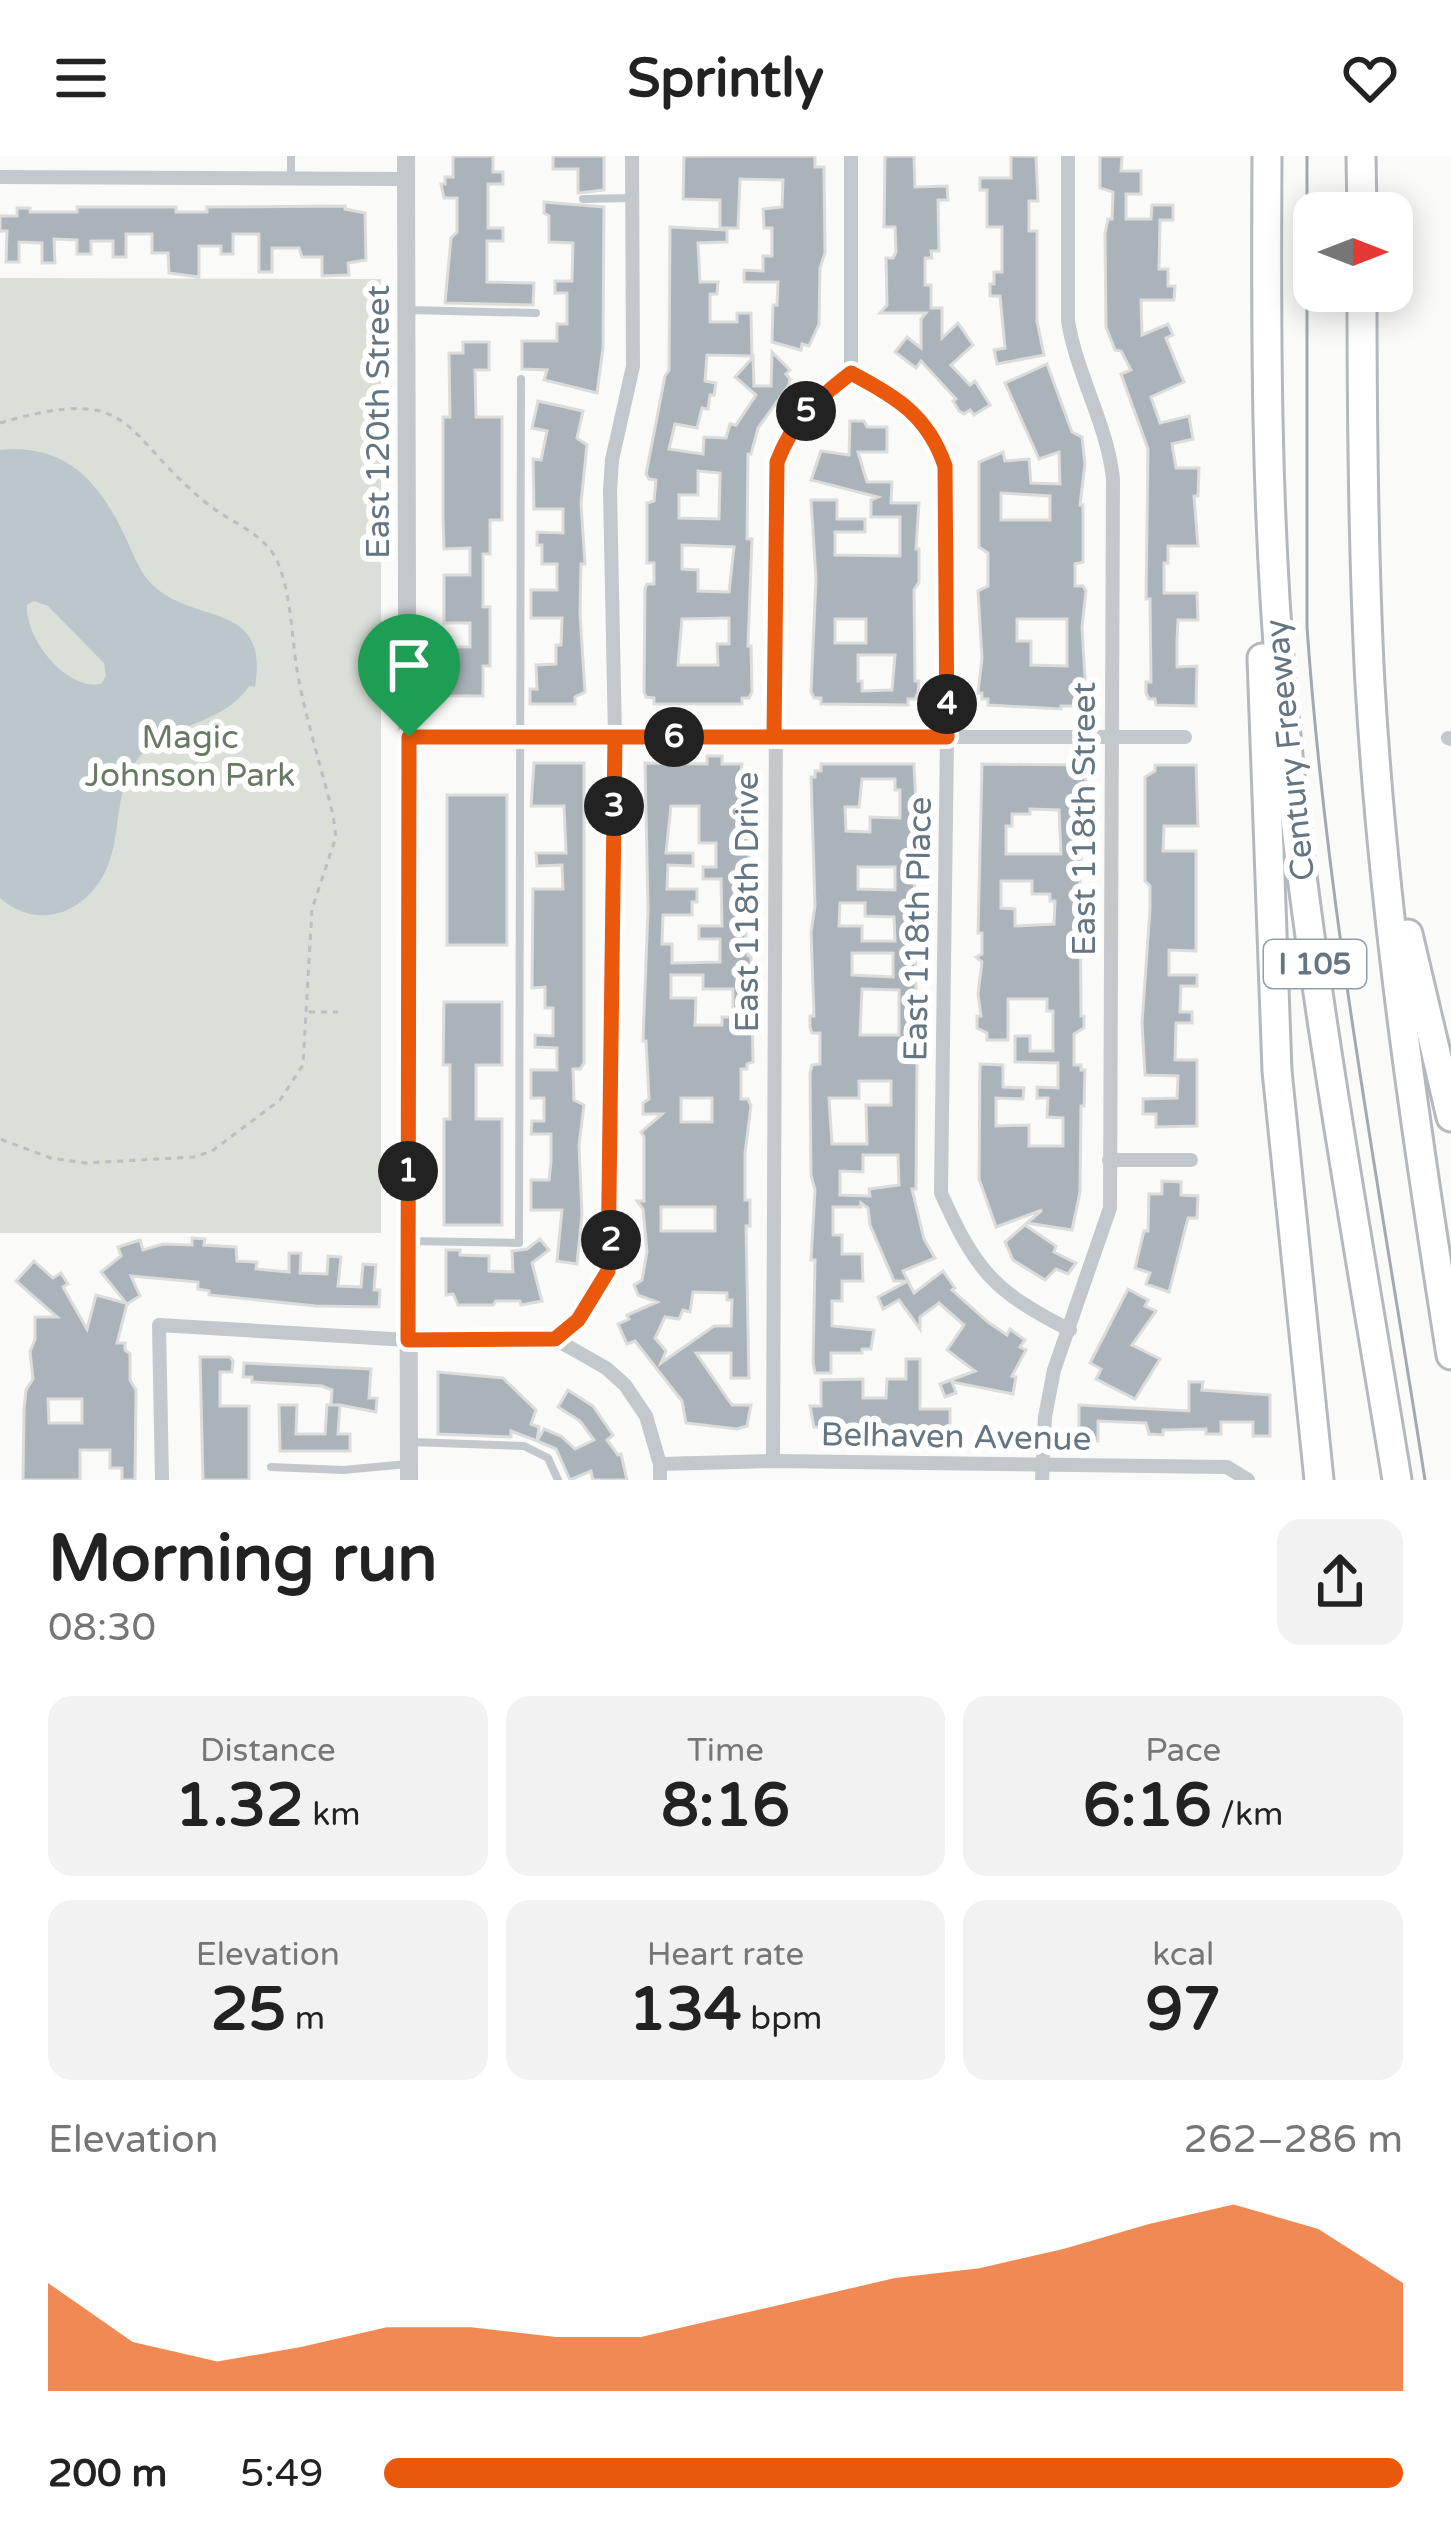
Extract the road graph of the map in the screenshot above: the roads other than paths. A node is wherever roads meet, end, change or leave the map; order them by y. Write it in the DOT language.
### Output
graph roads {
  1 [pos="20,156"];
  2 [pos="196,156"];
  3 [pos="291,156"];
  4 [pos="406,156"];
  5 [pos="632,156"];
  6 [pos="851,156"];
  7 [pos="1068,156"];
  8 [pos="1267,156"];
  9 [pos="1361,156"];
  10 [pos="0,177"];
  11 [pos="20,177"];
  12 [pos="196,177"];
  13 [pos="291,177"];
  14 [pos="406,179"];
  15 [pos="1362,192"];
  16 [pos="632,198"];
  17 [pos="583,199"];
  18 [pos="407,310"];
  19 [pos="1362,312"];
  20 [pos="536,313"];
  21 [pos="851,373"];
  22 [pos="521,380"];
  23 [pos="1268,444"];
  24 [pos="409,737"];
  25 [pos="521,737"];
  26 [pos="615,737"];
  27 [pos="774,737"];
  28 [pos="947,737"];
  29 [pos="1111,737"];
  30 [pos="1185,737"];
  31 [pos="1381,825"];
  32 [pos="1451,1117"];
  33 [pos="1109,1160"];
  34 [pos="1191,1160"];
  35 [pos="408,1240"];
  36 [pos="1070,1330"];
  37 [pos="555,1339"];
  38 [pos="408,1340"];
  39 [pos="1451,1355"];
  40 [pos="409,1442"];
  41 [pos="773,1462"];
  42 [pos="272,1467"];
  43 [pos="409,1472"];
  44 [pos="660,1472"];
  45 [pos="1042,1473"];
  46 [pos="162,1480"];
  47 [pos="558,1480"];
  48 [pos="1247,1480"];
  49 [pos="1318,1480"];
  50 [pos="1397,1480"];
  1 -- 11 [label="street"];
  2 -- 12 [label="street"];
  3 -- 13 [label="lane"];
  4 -- 14 [label="street, East 120th Street"];
  5 -- 16 [label="street"];
  6 -- 21 [label="street"];
  7 -- 29 [label="street, East 118th Street"];
  8 -- 23 [label="highway, Century Freeway / I 105"];
  9 -- 15 [label="highway"];
  10 -- 11 [label="street"];
  11 -- 12 [label="street"];
  12 -- 13 [label="street"];
  13 -- 14 [label="street"];
  14 -- 18 [label="street, East 120th Street"];
  16 -- 17 [label="lane"];
  16 -- 26 [label="street"];
  18 -- 20 [label="lane"];
  18 -- 24 [label="street, East 120th Street"];
  19 -- 31 [label="highway, I 105"];
  21 -- 27 [label="street, East 118th Drive"];
  21 -- 28 [label="street, East 118th Place"];
  22 -- 25 [label="lane"];
  23 -- 49 [label="highway"];
  23 -- 50 [label="highway, Century Freeway / I 105"];
  24 -- 25 [label="street"];
  24 -- 35 [label="street, East 120th Street"];
  25 -- 26 [label="street"];
  25 -- 35 [label="lane"];
  26 -- 27 [label="street"];
  26 -- 37 [label="street"];
  27 -- 28 [label="street"];
  27 -- 41 [label="street, East 118th Drive"];
  28 -- 29 [label="street"];
  28 -- 36 [label="street, East 118th Place"];
  29 -- 30 [label="street"];
  29 -- 33 [label="street, East 118th Street"];
  31 -- 32 [label="highway"];
  31 -- 39 [label="highway, I 105"];
  33 -- 34 [label="street"];
  33 -- 36 [label="street, East 118th Street"];
  35 -- 38 [label="street, East 120th Street"];
  36 -- 45 [label="street, East 118th Street"];
  37 -- 38 [label="street"];
  37 -- 44 [label="street"];
  38 -- 40 [label="street, East 120th Street"];
  38 -- 46 [label="street"];
  40 -- 43 [label="street, East 120th Street"];
  40 -- 47 [label="lane"];
  41 -- 44 [label="street, Belhaven Avenue"];
  41 -- 45 [label="street, Belhaven Avenue"];
  42 -- 43 [label="lane"];
  45 -- 48 [label="street, Belhaven Avenue"];
}
